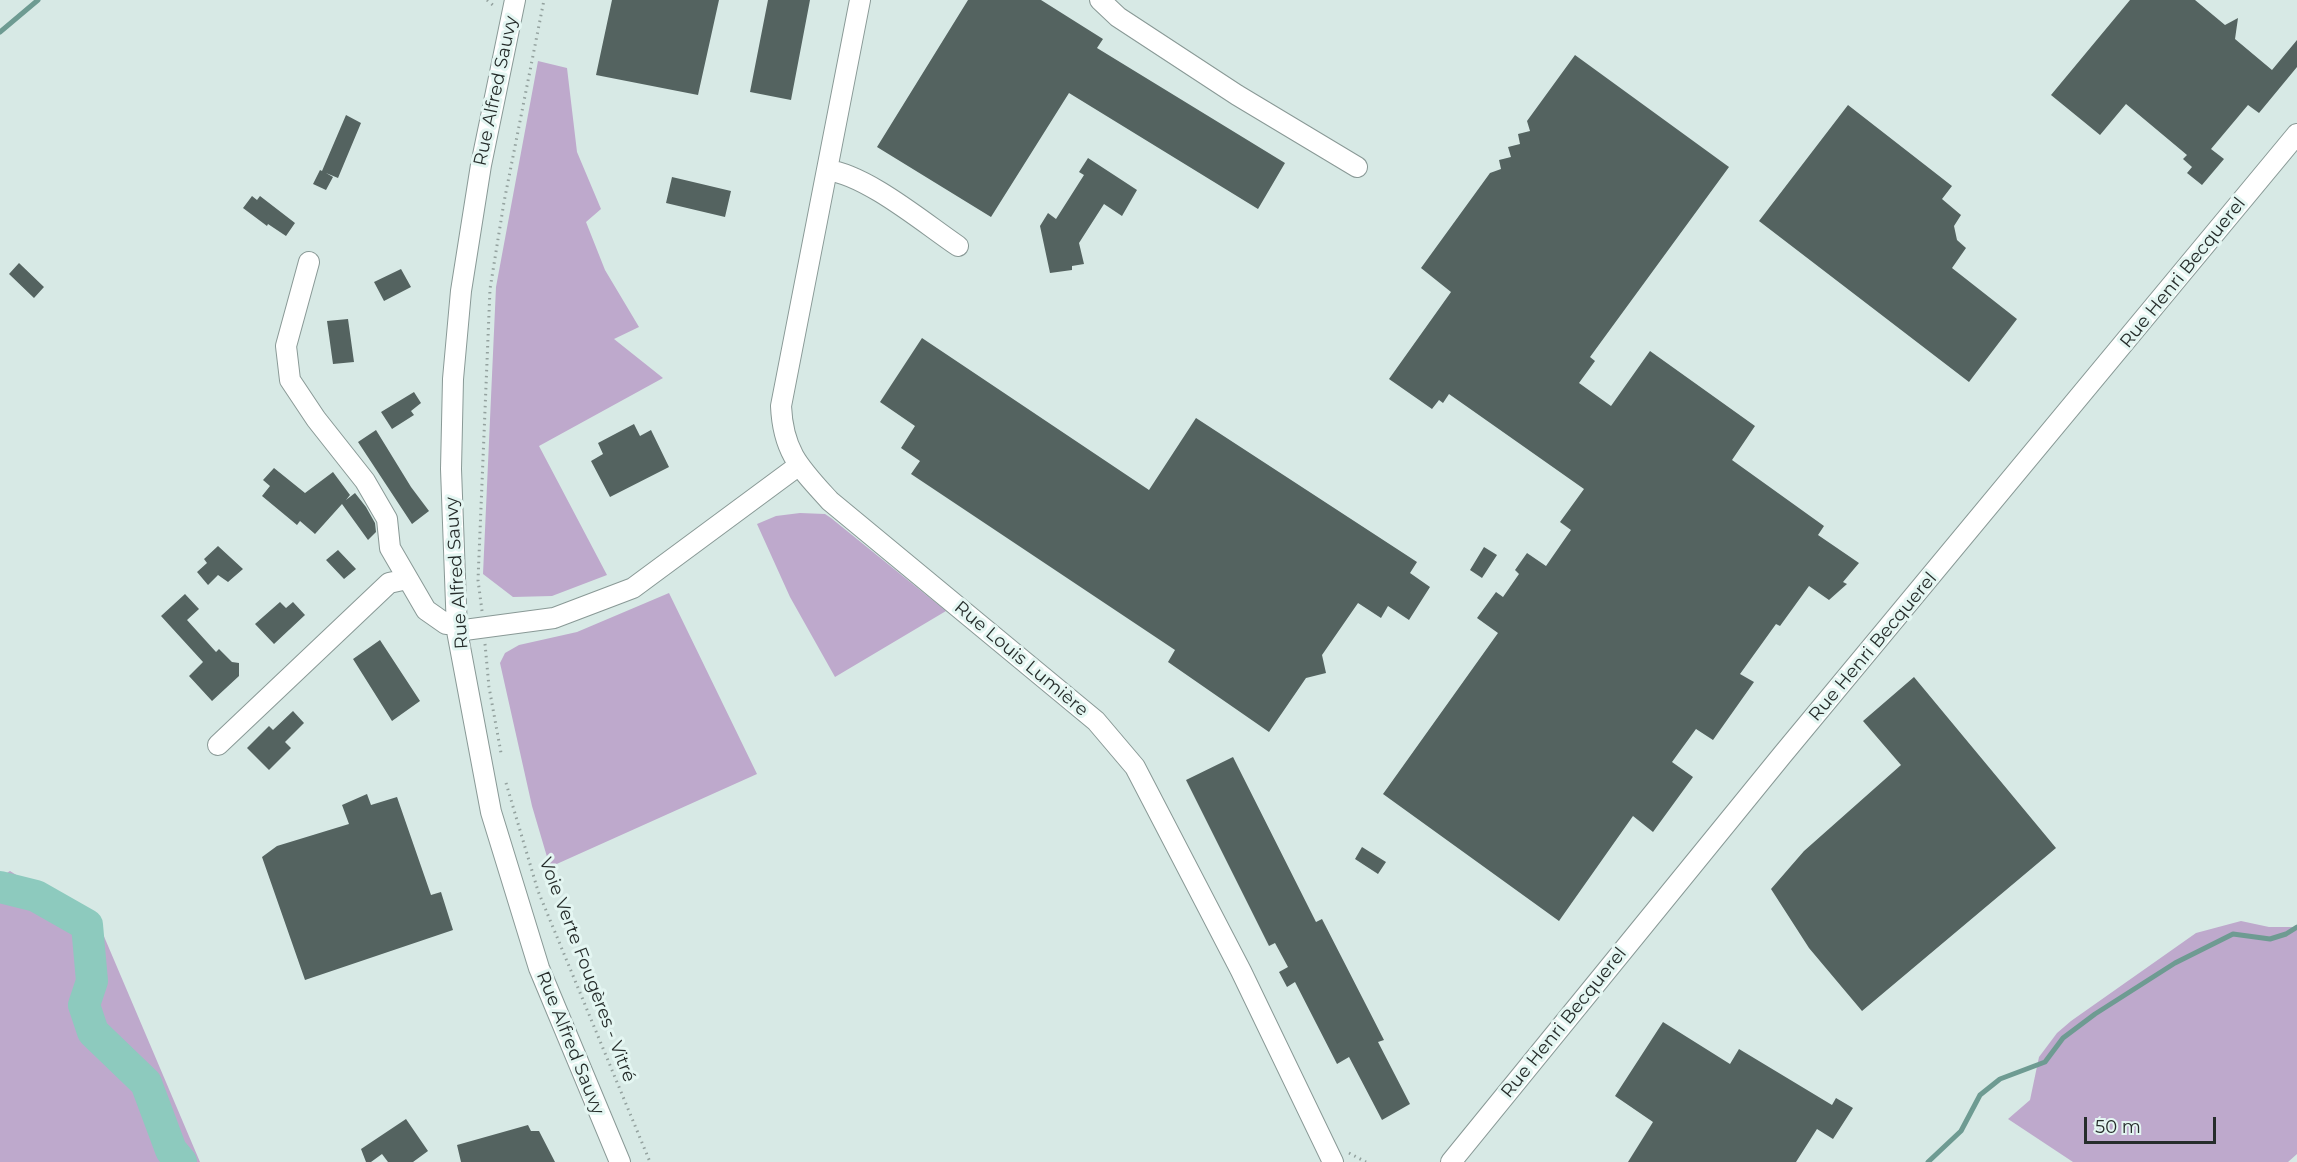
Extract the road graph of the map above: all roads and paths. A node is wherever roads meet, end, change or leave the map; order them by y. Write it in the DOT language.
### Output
graph roads {
  1 [pos="515,0"];
  2 [pos="544,0"];
  3 [pos="860,0"];
  4 [pos="1100,0"];
  5 [pos="2297,134"];
  6 [pos="1358,167"];
  7 [pos="827,170"];
  8 [pos="958,246"];
  9 [pos="309,262"];
  10 [pos="798,466"];
  11 [pos="407,579"];
  12 [pos="457,628"];
  13 [pos="484,628"];
  14 [pos="218,745"];
  15 [pos="501,757"];
  16 [pos="505,781"];
  17 [pos="1337,1157"];
  18 [pos="620,1162"];
  19 [pos="650,1162"];
  20 [pos="1366,1162"];
  21 [pos="1451,1162"];
  1 -- 12 [label="street, Rue Alfred Sauvy"];
  2 -- 13 [label="path"];
  3 -- 7 [label="street, Rue Louis Lumière"];
  4 -- 6 [label="street"];
  5 -- 21 [label="street, Rue Henri Becquerel"];
  7 -- 8 [label="street"];
  7 -- 10 [label="street, Rue Louis Lumière"];
  9 -- 11 [label="street"];
  10 -- 13 [label="street"];
  10 -- 17 [label="street, Rue Louis Lumière"];
  11 -- 12 [label="street"];
  11 -- 14 [label="street"];
  12 -- 13 [label="street"];
  12 -- 18 [label="street, Rue Alfred Sauvy"];
  13 -- 15 [label="path"];
  16 -- 19 [label="path, Voie Verte Fougères - Vitré"];
  17 -- 20 [label="path"];
}
